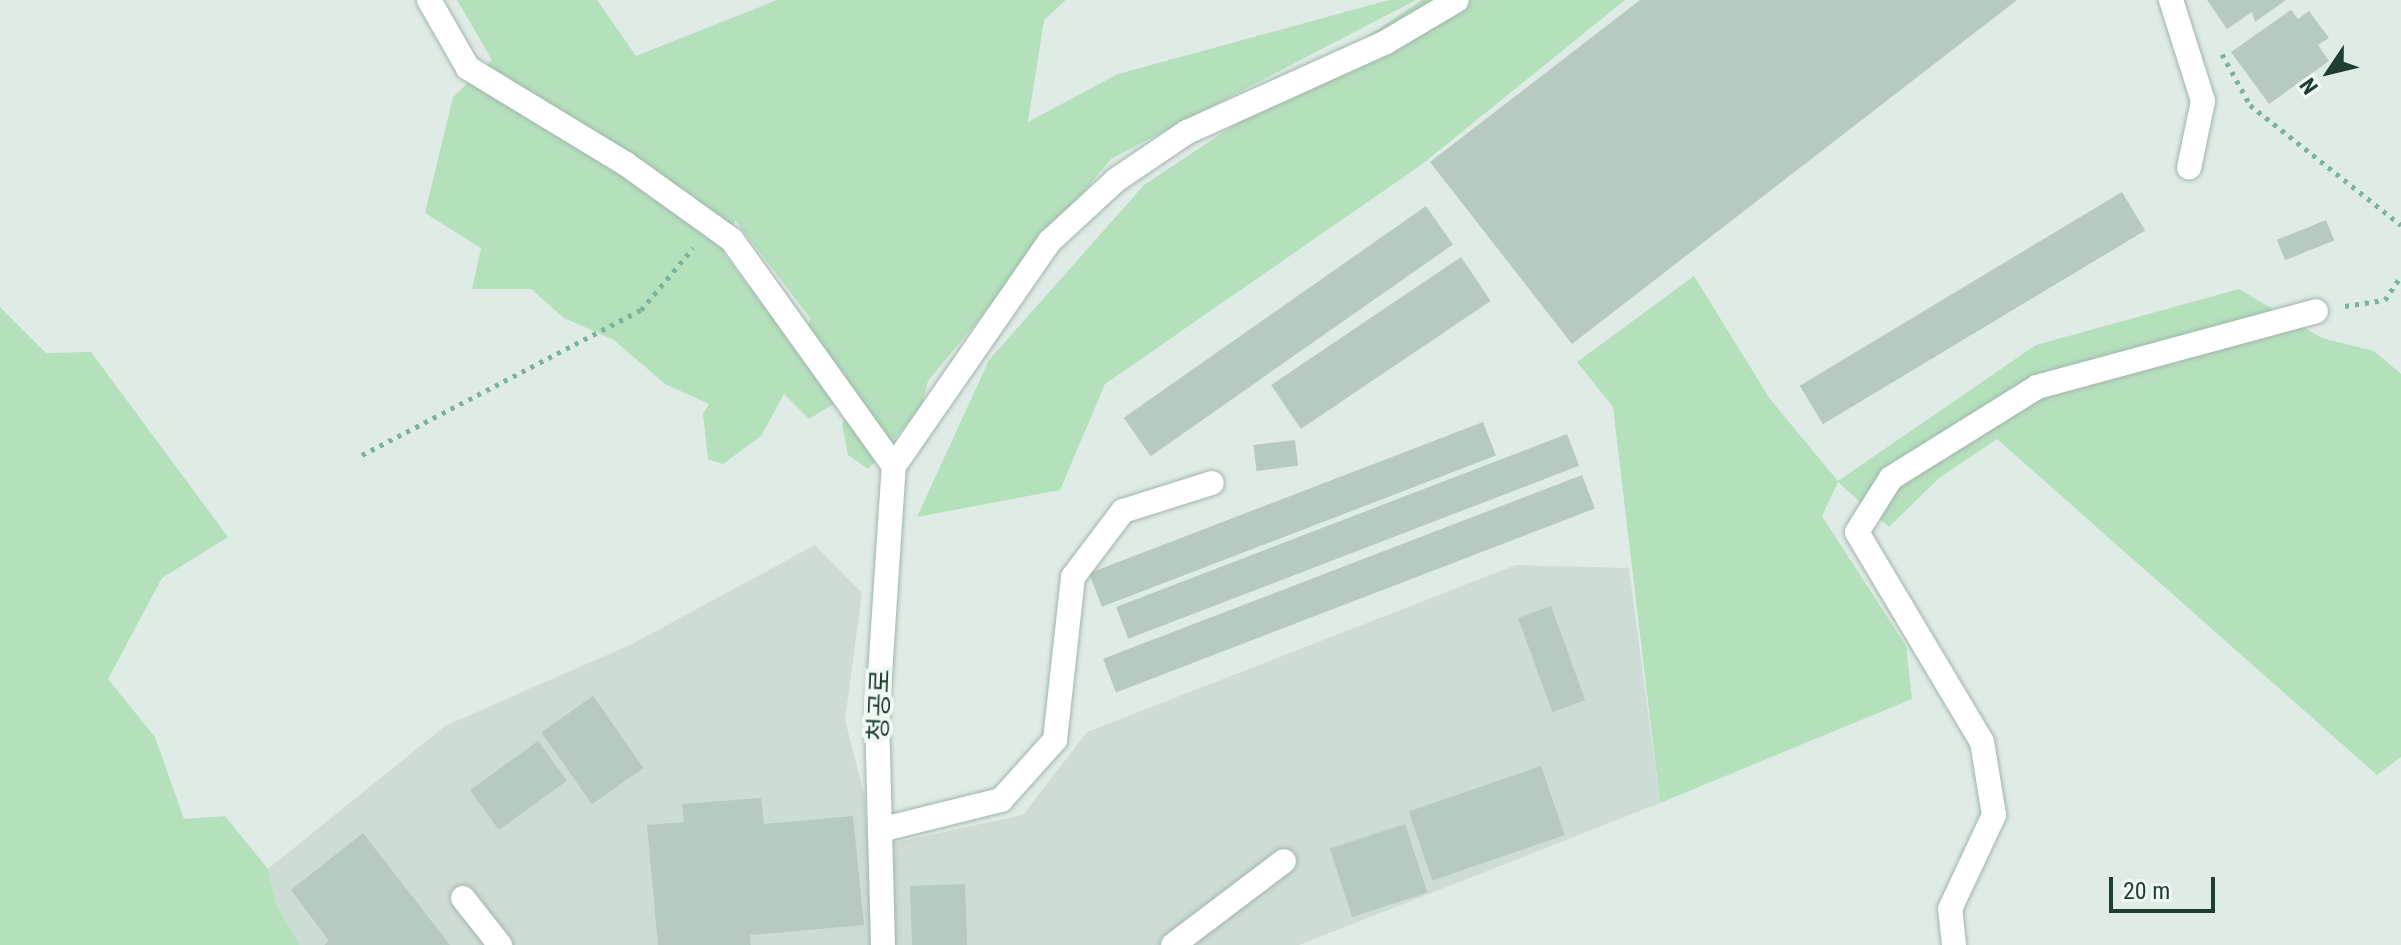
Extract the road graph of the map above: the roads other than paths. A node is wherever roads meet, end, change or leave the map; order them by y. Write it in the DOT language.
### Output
graph roads {
  1 [pos="429,0"];
  2 [pos="1457,0"];
  3 [pos="2171,0"];
  4 [pos="2189,168"];
  5 [pos="2316,311"];
  6 [pos="894,466"];
  7 [pos="1212,483"];
  8 [pos="880,830"];
  9 [pos="1284,861"];
  10 [pos="463,898"];
  11 [pos="500,945"];
  12 [pos="883,945"];
  13 [pos="1173,945"];
  14 [pos="1954,945"];
  1 -- 6 [label="street"];
  2 -- 6 [label="street"];
  3 -- 4 [label="street"];
  5 -- 14 [label="street"];
  6 -- 8 [label="street, 청공로"];
  7 -- 8 [label="street"];
  8 -- 12 [label="street, 청공로"];
  9 -- 13 [label="street"];
  10 -- 11 [label="street"];
}
